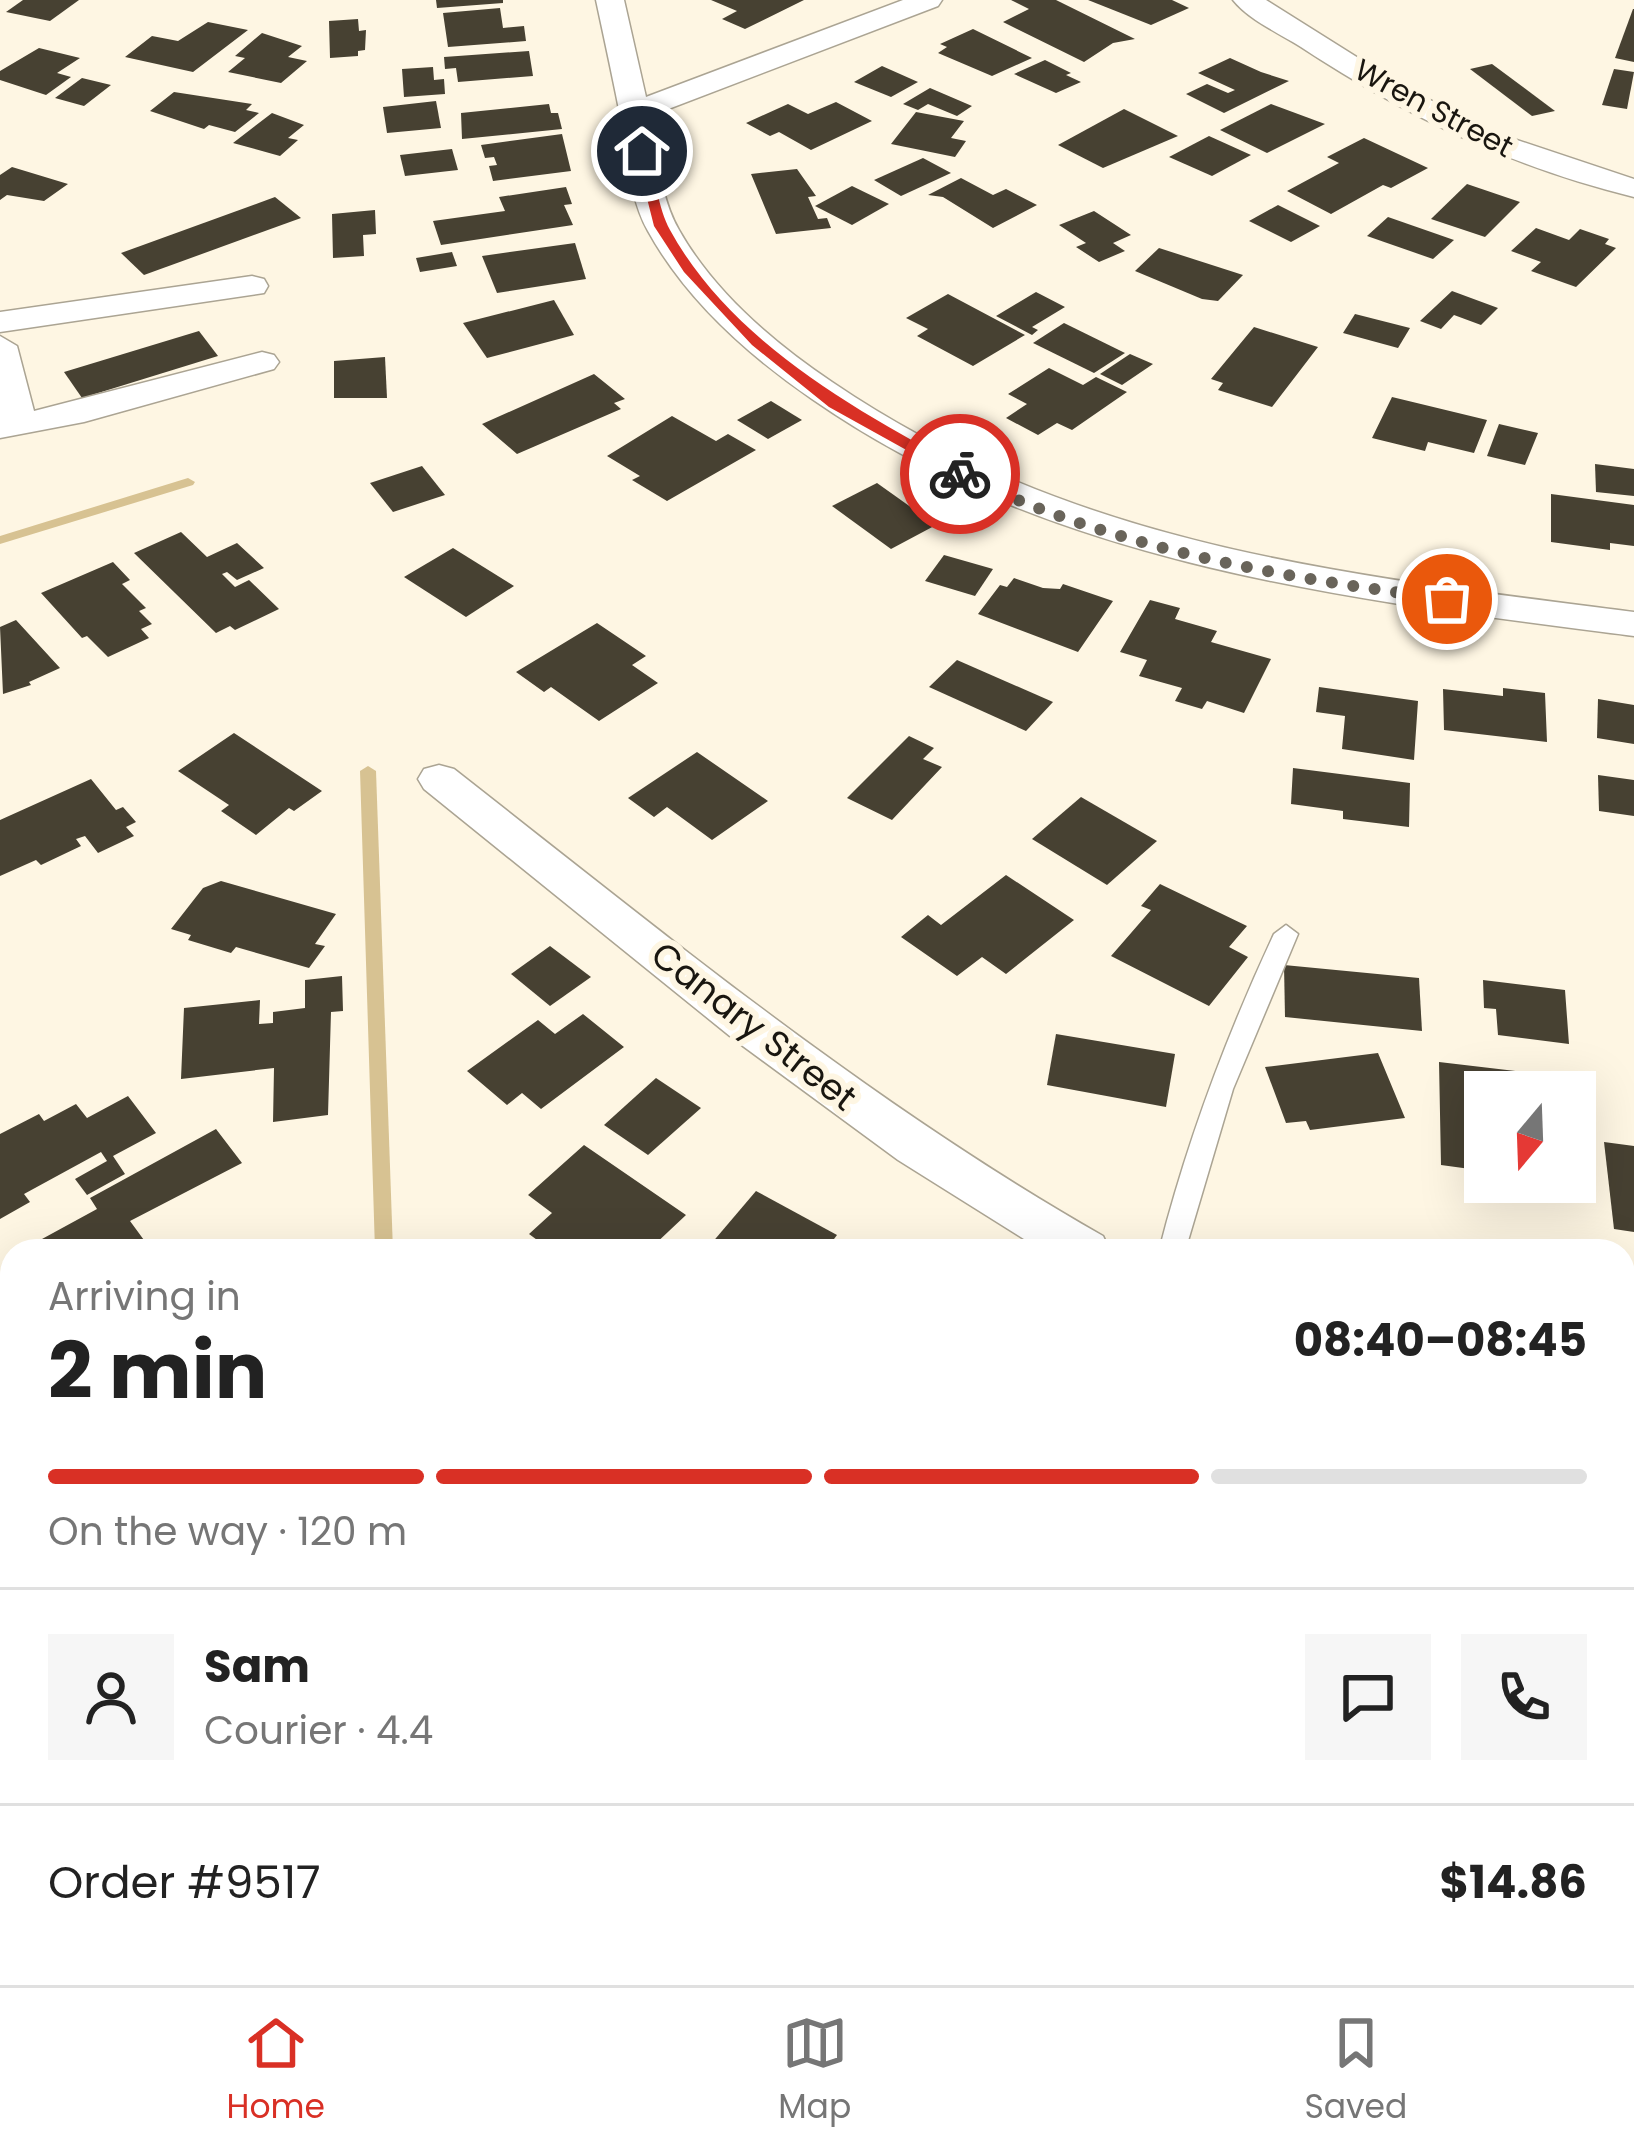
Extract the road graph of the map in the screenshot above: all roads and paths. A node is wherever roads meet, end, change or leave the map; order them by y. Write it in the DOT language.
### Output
graph roads {
  1 [pos="610,0"];
  2 [pos="928,0"];
  3 [pos="1247,0"];
  4 [pos="634,112"];
  5 [pos="1634,188"];
  6 [pos="252,286"];
  7 [pos="0,322"];
  8 [pos="0,346"];
  9 [pos="262,362"];
  10 [pos="10,425"];
  11 [pos="1634,624"];
  12 [pos="439,778"];
  13 [pos="1286,934"];
  14 [pos="1062,1239"];
  15 [pos="1175,1239"];
  1 -- 4 [label="street"];
  2 -- 4 [label="street"];
  3 -- 5 [label="street, Wren Street"];
  4 -- 11 [label="street"];
  6 -- 7 [label="street"];
  8 -- 10 [label="street"];
  9 -- 10 [label="street"];
  12 -- 14 [label="street, Canary Street"];
  13 -- 15 [label="lane"];
}
